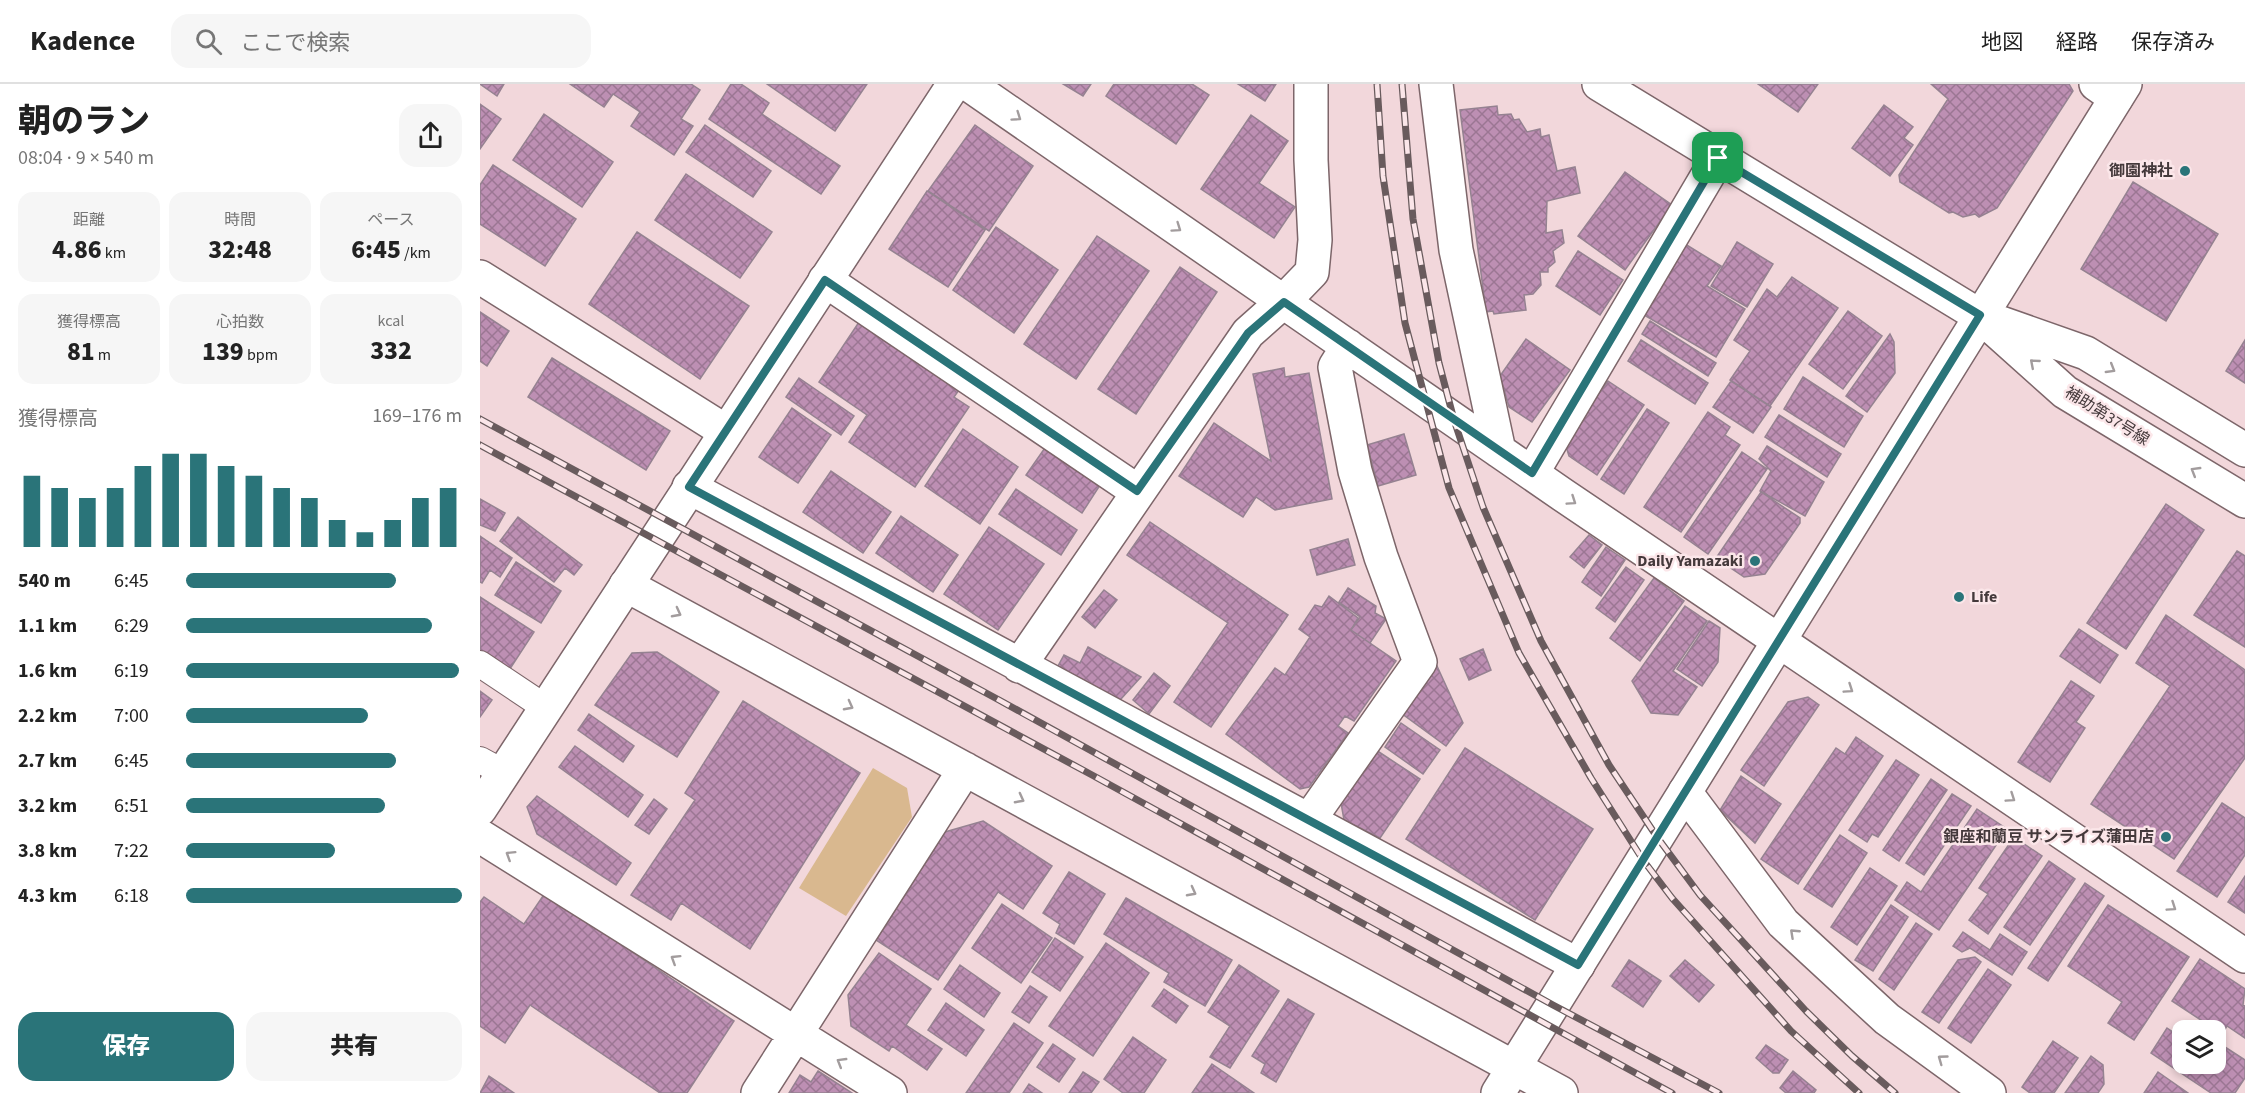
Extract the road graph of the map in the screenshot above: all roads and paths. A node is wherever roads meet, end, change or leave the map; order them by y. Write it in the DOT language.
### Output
graph roads {
  1 [pos="954,84"];
  2 [pos="968,84"];
  3 [pos="1311,84"];
  4 [pos="1436,84"];
  5 [pos="1600,84"];
  6 [pos="2112,89"];
  7 [pos="1718,158"];
  8 [pos="480,277"];
  9 [pos="825,280"];
  10 [pos="1284,302"];
  11 [pos="1980,315"];
  12 [pos="1348,346"];
  13 [pos="725,431"];
  14 [pos="2245,450"];
  15 [pos="1499,451"];
  16 [pos="1532,473"];
  17 [pos="689,487"];
  18 [pos="1137,491"];
  19 [pos="2245,501"];
  20 [pos="626,585"];
  21 [pos="1790,649"];
  22 [pos="480,664"];
  23 [pos="1019,666"];
  24 [pos="546,708"];
  25 [pos="492,766"];
  26 [pos="965,769"];
  27 [pos="1685,792"];
  28 [pos="480,809"];
  29 [pos="1309,820"];
  30 [pos="480,836"];
  31 [pos="2245,956"];
  32 [pos="1578,965"];
  33 [pos="797,1035"];
  34 [pos="1506,1080"];
  35 [pos="758,1093"];
  36 [pos="890,1093"];
  37 [pos="1561,1093"];
  38 [pos="1989,1093"];
  1 -- 9 [label="street"];
  2 -- 10 [label="street, one-way"];
  3 -- 10 [label="street"];
  4 -- 15 [label="street"];
  5 -- 7 [label="street, 補助第37号線"];
  6 -- 11 [label="street"];
  7 -- 11 [label="street, 補助第37号線"];
  7 -- 16 [label="street"];
  8 -- 13 [label="street"];
  9 -- 13 [label="street"];
  9 -- 18 [label="street"];
  10 -- 12 [label="street"];
  10 -- 18 [label="street"];
  11 -- 14 [label="street, 補助第37号線, one-way"];
  19 -- 11 [label="street, 補助第37号線, one-way"];
  11 -- 21 [label="street"];
  12 -- 15 [label="street"];
  12 -- 29 [label="street"];
  13 -- 17 [label="street"];
  15 -- 16 [label="street"];
  16 -- 21 [label="street, one-way"];
  17 -- 20 [label="street"];
  17 -- 23 [label="street"];
  18 -- 23 [label="street"];
  20 -- 24 [label="street"];
  20 -- 26 [label="street, one-way"];
  21 -- 27 [label="street"];
  21 -- 31 [label="street, one-way"];
  22 -- 24 [label="lane"];
  23 -- 29 [label="street"];
  24 -- 25 [label="street"];
  25 -- 28 [label="street"];
  26 -- 33 [label="street"];
  26 -- 34 [label="street, one-way"];
  27 -- 32 [label="street"];
  38 -- 27 [label="street, one-way"];
  29 -- 32 [label="street"];
  33 -- 30 [label="street, one-way"];
  32 -- 34 [label="street"];
  33 -- 35 [label="street"];
  36 -- 33 [label="street, one-way"];
  34 -- 37 [label="street"];
}
